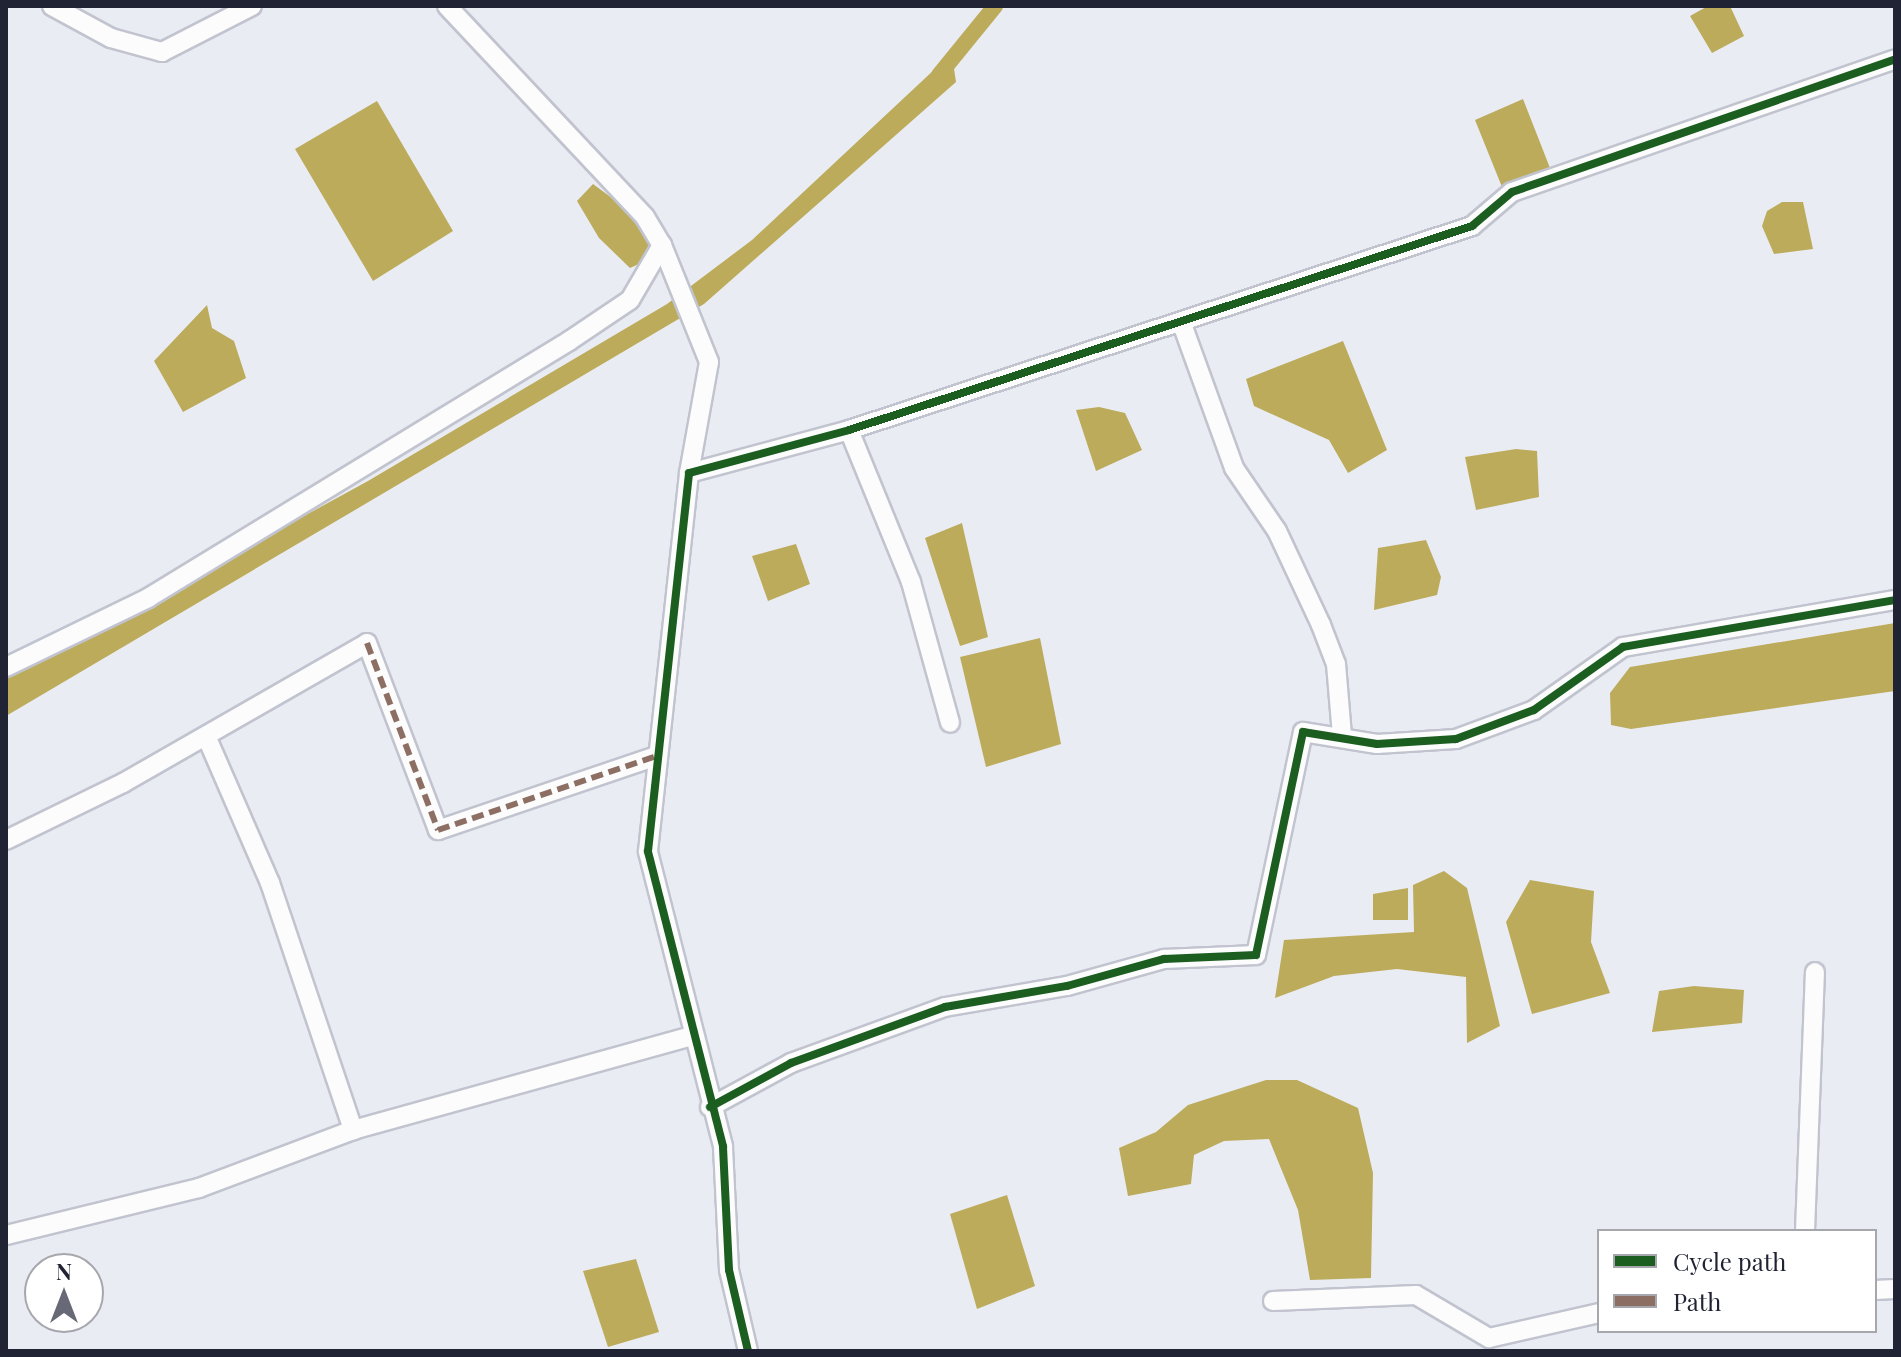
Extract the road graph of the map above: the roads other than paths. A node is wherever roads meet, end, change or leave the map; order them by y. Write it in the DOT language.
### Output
graph roads {
  1 [pos="52,6"];
  2 [pos="252,6"];
  3 [pos="447,6"];
  4 [pos="1895,59"];
  5 [pos="662,245"];
  6 [pos="1182,324"];
  7 [pos="849,430"];
  8 [pos="689,473"];
  9 [pos="1895,600"];
  10 [pos="6,667"];
  11 [pos="950,723"];
  12 [pos="1342,736"];
  13 [pos="207,738"];
  14 [pos="656,756"];
  15 [pos="6,840"];
  16 [pos="1815,972"];
  17 [pos="691,1036"];
  18 [pos="710,1107"];
  19 [pos="353,1130"];
  20 [pos="1805,1229"];
  21 [pos="6,1235"];
  22 [pos="1273,1301"];
  23 [pos="1597,1314"];
  24 [pos="1487,1344"];
  25 [pos="748,1351"];
  1 -- 2 [label="street"];
  3 -- 5 [label="street"];
  4 -- 6 [label="street"];
  5 -- 8 [label="street"];
  5 -- 10 [label="street"];
  6 -- 7 [label="street"];
  6 -- 12 [label="street"];
  7 -- 8 [label="street"];
  7 -- 11 [label="street"];
  8 -- 14 [label="street"];
  9 -- 12 [label="street"];
  12 -- 18 [label="street"];
  13 -- 14 [label="street"];
  13 -- 15 [label="street"];
  13 -- 19 [label="street"];
  14 -- 17 [label="street"];
  16 -- 20 [label="street"];
  17 -- 18 [label="street"];
  17 -- 19 [label="street"];
  18 -- 25 [label="street"];
  19 -- 21 [label="street"];
  22 -- 24 [label="street"];
  23 -- 24 [label="street"];
}
